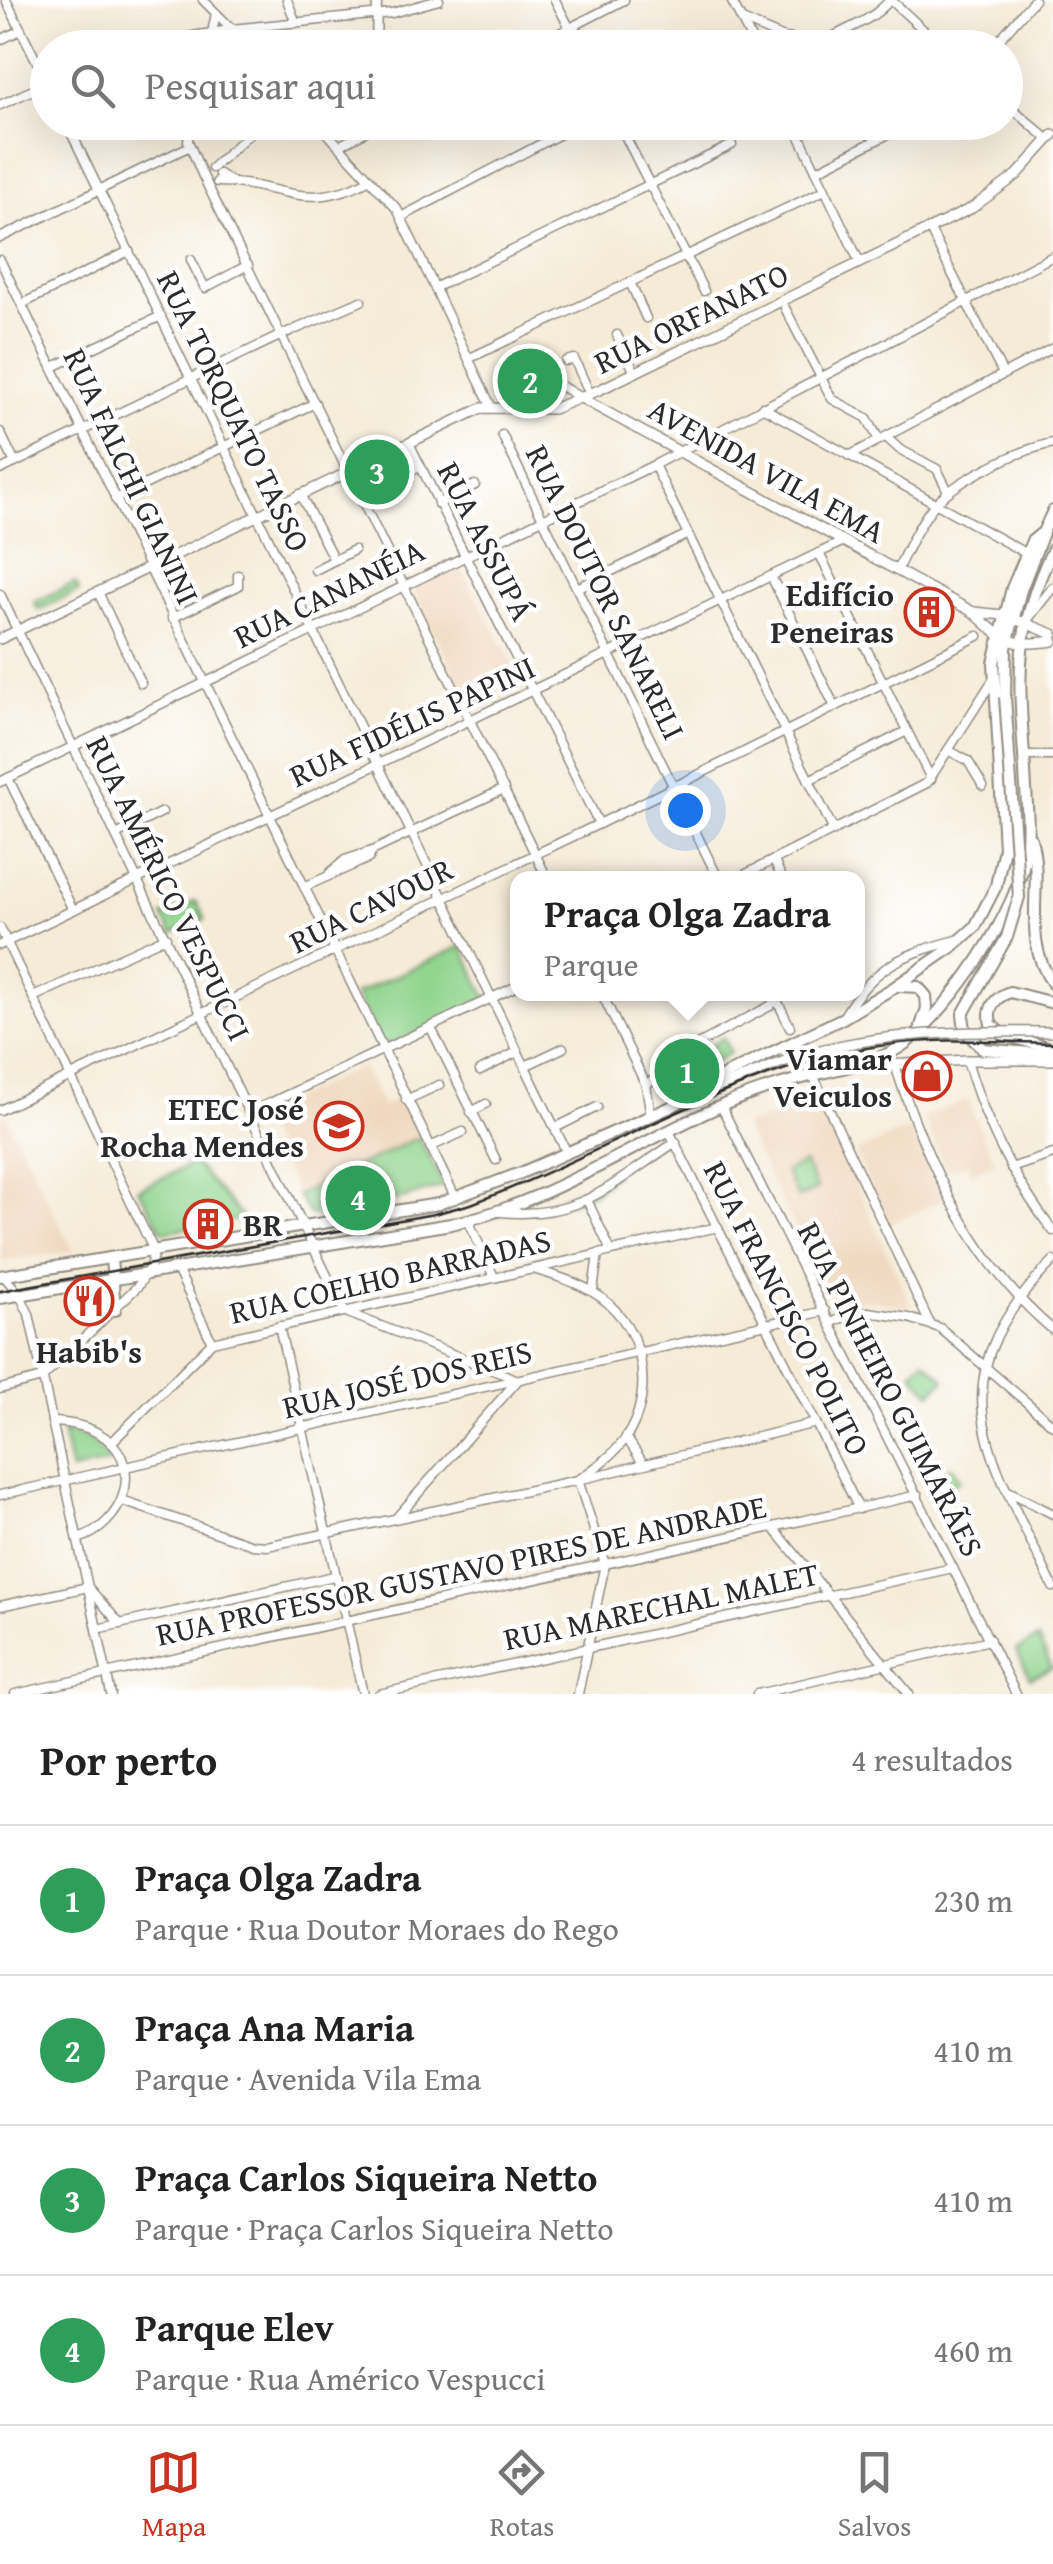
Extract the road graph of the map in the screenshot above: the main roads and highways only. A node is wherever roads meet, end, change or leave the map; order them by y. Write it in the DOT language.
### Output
graph roads {
  1 [pos="1051,138"];
  2 [pos="586,396"];
  3 [pos="1053,511"];
  4 [pos="1044,532"];
  5 [pos="1053,549"];
  6 [pos="973,612"];
  7 [pos="1014,618"];
  8 [pos="1004,638"];
  9 [pos="1053,638"];
  10 [pos="0,640"];
  11 [pos="1020,645"];
  12 [pos="1028,828"];
  13 [pos="1053,984"];
  14 [pos="894,988"];
  15 [pos="1053,1004"];
  16 [pos="919,1032"];
  17 [pos="1053,1032"];
  18 [pos="1053,1055"];
  19 [pos="850,1068"];
  20 [pos="671,1106"];
  21 [pos="111,1258"];
  22 [pos="1,1274"];
  23 [pos="114,1279"];
  24 [pos="0,1298"];
  25 [pos="115,1310"];
  1 -- 2 [label="main road, RUA ORFANATO"];
  2 -- 6 [label="main road, AVENIDA VILA EMA"];
  2 -- 10 [label="main road, RUA ORFANATO"];
  3 -- 4 [label="highway"];
  4 -- 7 [label="highway"];
  4 -- 7 [label="highway"];
  5 -- 7 [label="highway"];
  6 -- 7 [label="main road, AVENIDA VILA EMA"];
  6 -- 8 [label="main road, AVENIDA VILA EMA"];
  7 -- 8 [label="highway"];
  7 -- 9 [label="main road, AVENIDA VILA EMA"];
  7 -- 11 [label="highway"];
  8 -- 11 [label="main road, AVENIDA VILA EMA"];
  8 -- 14 [label="highway"];
  8 -- 18 [label="highway, bridge"];
  9 -- 11 [label="main road, AVENIDA VILA EMA"];
  11 -- 12 [label="highway"];
  12 -- 13 [label="highway"];
  12 -- 16 [label="highway"];
  14 -- 16 [label="highway"];
  14 -- 20 [label="highway"];
  15 -- 18 [label="highway"];
  16 -- 19 [label="highway"];
  17 -- 20 [label="main road, bridge"];
  18 -- 19 [label="main road"];
  19 -- 23 [label="highway"];
  20 -- 21 [label="highway"];
  21 -- 22 [label="highway"];
  21 -- 23 [label="highway"];
  23 -- 24 [label="highway"];
  23 -- 25 [label="highway"];
}
